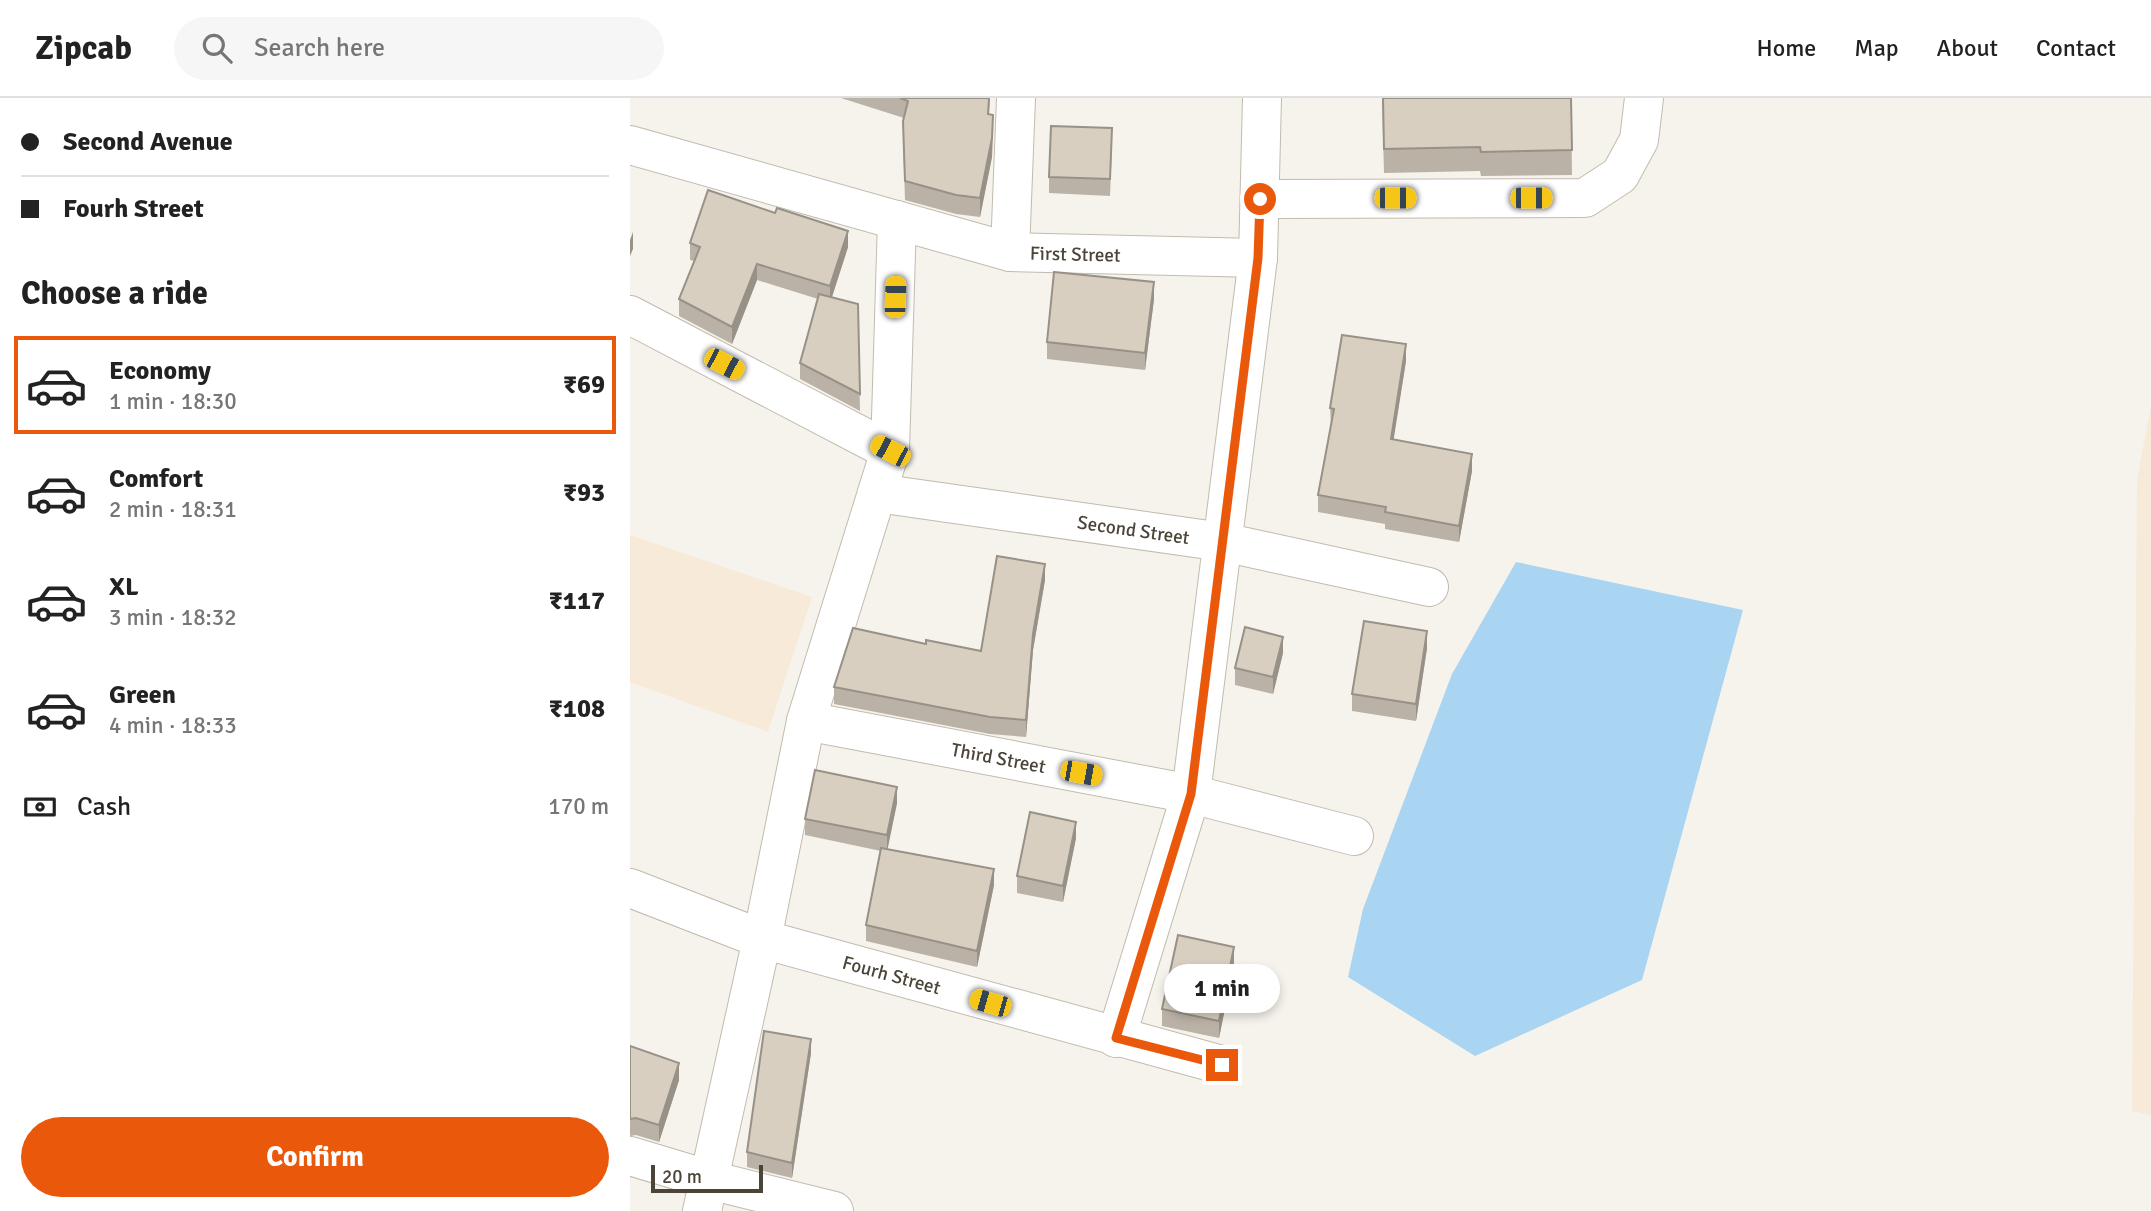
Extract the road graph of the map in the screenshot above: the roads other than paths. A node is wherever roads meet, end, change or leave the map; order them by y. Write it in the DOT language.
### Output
graph roads {
  1 [pos="1016,98"];
  2 [pos="1262,98"];
  3 [pos="1644,98"];
  4 [pos="630,145"];
  5 [pos="1260,199"];
  6 [pos="897,220"];
  7 [pos="1010,252"];
  8 [pos="1258,258"];
  9 [pos="630,315"];
  10 [pos="890,451"];
  11 [pos="877,493"];
  12 [pos="1223,542"];
  13 [pos="1429,587"];
  14 [pos="806,722"];
  15 [pos="1191,794"];
  16 [pos="1354,836"];
  17 [pos="630,888"];
  18 [pos="762,939"];
  19 [pos="1116,1038"];
  20 [pos="1222,1065"];
  21 [pos="630,1156"];
  22 [pos="706,1196"];
  23 [pos="834,1211"];
  1 -- 7 [label="street"];
  2 -- 5 [label="street"];
  3 -- 5 [label="street"];
  4 -- 6 [label="street, First Street"];
  5 -- 8 [label="street"];
  6 -- 7 [label="street, First Street"];
  6 -- 10 [label="street"];
  7 -- 8 [label="street, First Street"];
  8 -- 12 [label="street"];
  9 -- 10 [label="street"];
  10 -- 11 [label="street"];
  11 -- 12 [label="street, Second Street"];
  11 -- 14 [label="street"];
  12 -- 13 [label="street, Second Street"];
  12 -- 15 [label="street"];
  14 -- 15 [label="street, Third Street"];
  14 -- 18 [label="street"];
  15 -- 16 [label="street, Third Street"];
  15 -- 19 [label="street"];
  17 -- 18 [label="street, Fourh Street"];
  18 -- 19 [label="street, Fourh Street"];
  18 -- 22 [label="street"];
  19 -- 20 [label="street, Fourh Street"];
  21 -- 22 [label="street"];
  22 -- 23 [label="street"];
}
